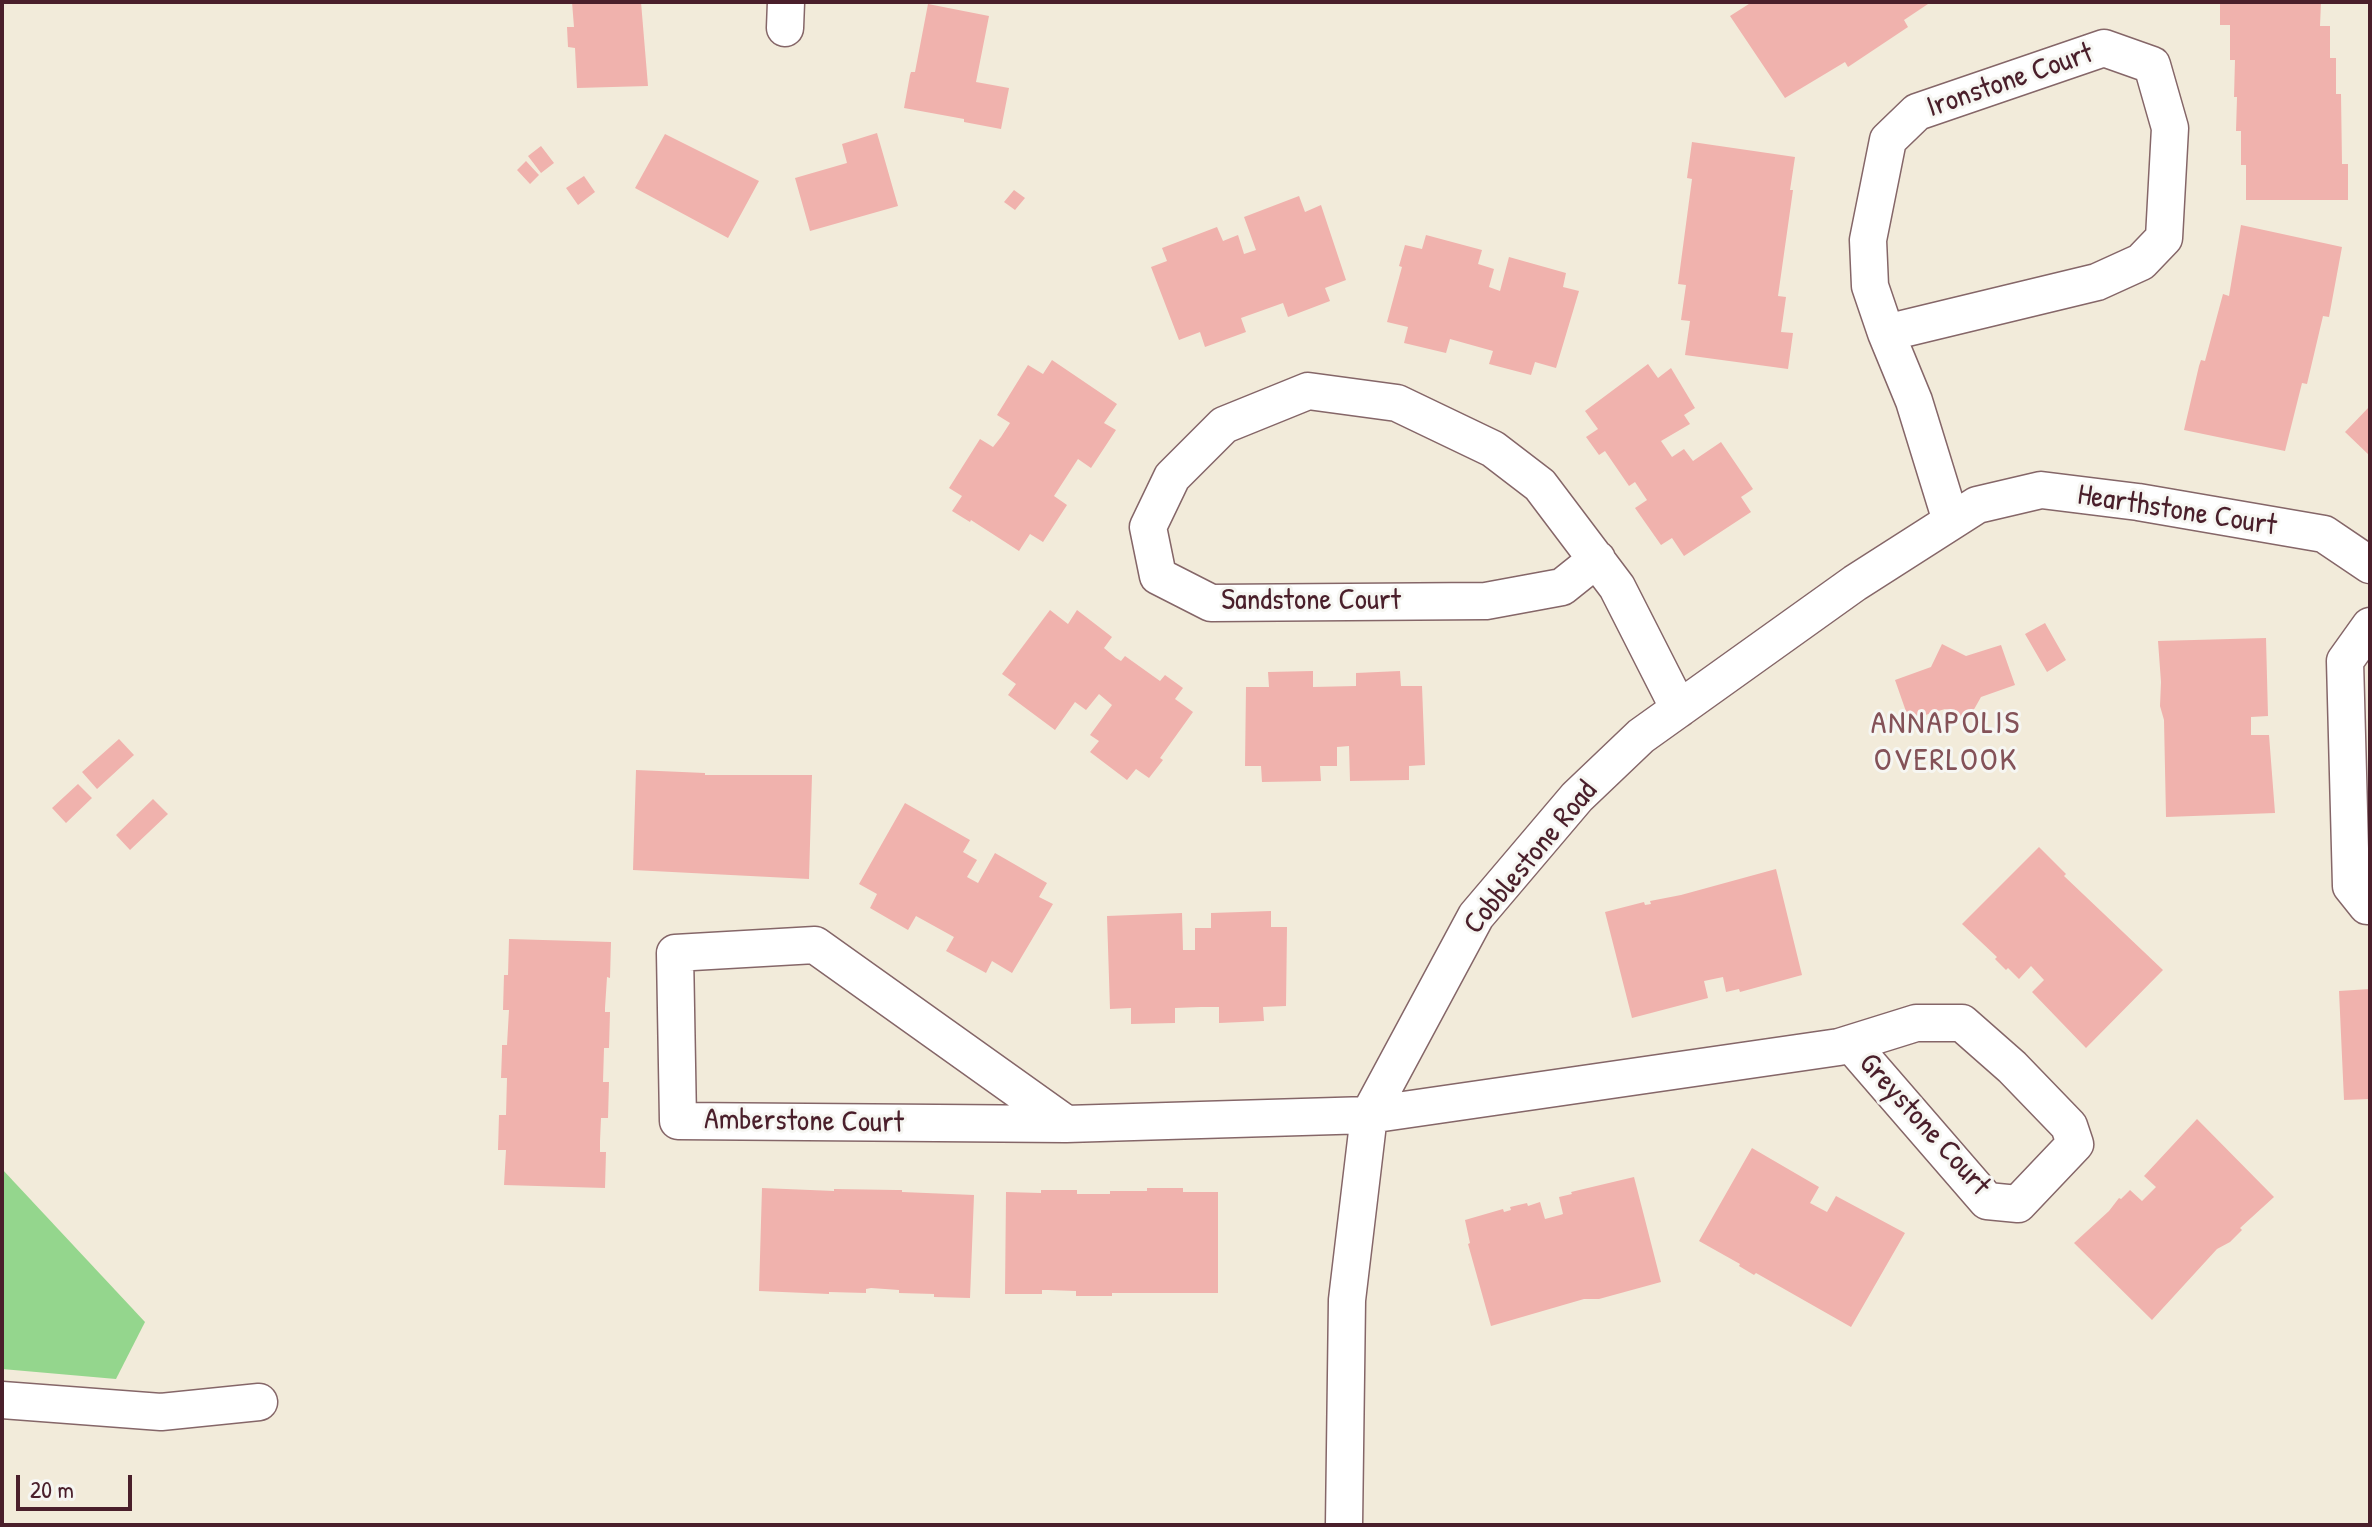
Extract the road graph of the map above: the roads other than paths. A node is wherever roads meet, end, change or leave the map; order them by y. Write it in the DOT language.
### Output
graph roads {
  1 [pos="1886,333"];
  2 [pos="1964,513"];
  3 [pos="1597,559"];
  4 [pos="2370,565"];
  5 [pos="2370,626"];
  6 [pos="1679,709"];
  7 [pos="2370,906"];
  8 [pos="1851,1044"];
  9 [pos="1369,1115"];
  10 [pos="1066,1124"];
  11 [pos="2,1400"];
  12 [pos="259,1402"];
  13 [pos="1344,1525"];
  1 -- 1 [label="street, Ironstone Court"];
  1 -- 2 [label="street, Ironstone Court"];
  2 -- 4 [label="street, Hearthstone Court"];
  2 -- 6 [label="street, Cobblestone Road"];
  3 -- 3 [label="street, Sandstone Court"];
  3 -- 6 [label="street, Sandstone Court"];
  5 -- 7 [label="street"];
  6 -- 9 [label="street, Cobblestone Road"];
  8 -- 8 [label="street, Greystone Court"];
  8 -- 9 [label="street, Greystone Court"];
  9 -- 10 [label="street, Amberstone Court"];
  9 -- 13 [label="street, Cobblestone Road"];
  10 -- 10 [label="street, Amberstone Court"];
  11 -- 12 [label="street"];
}
